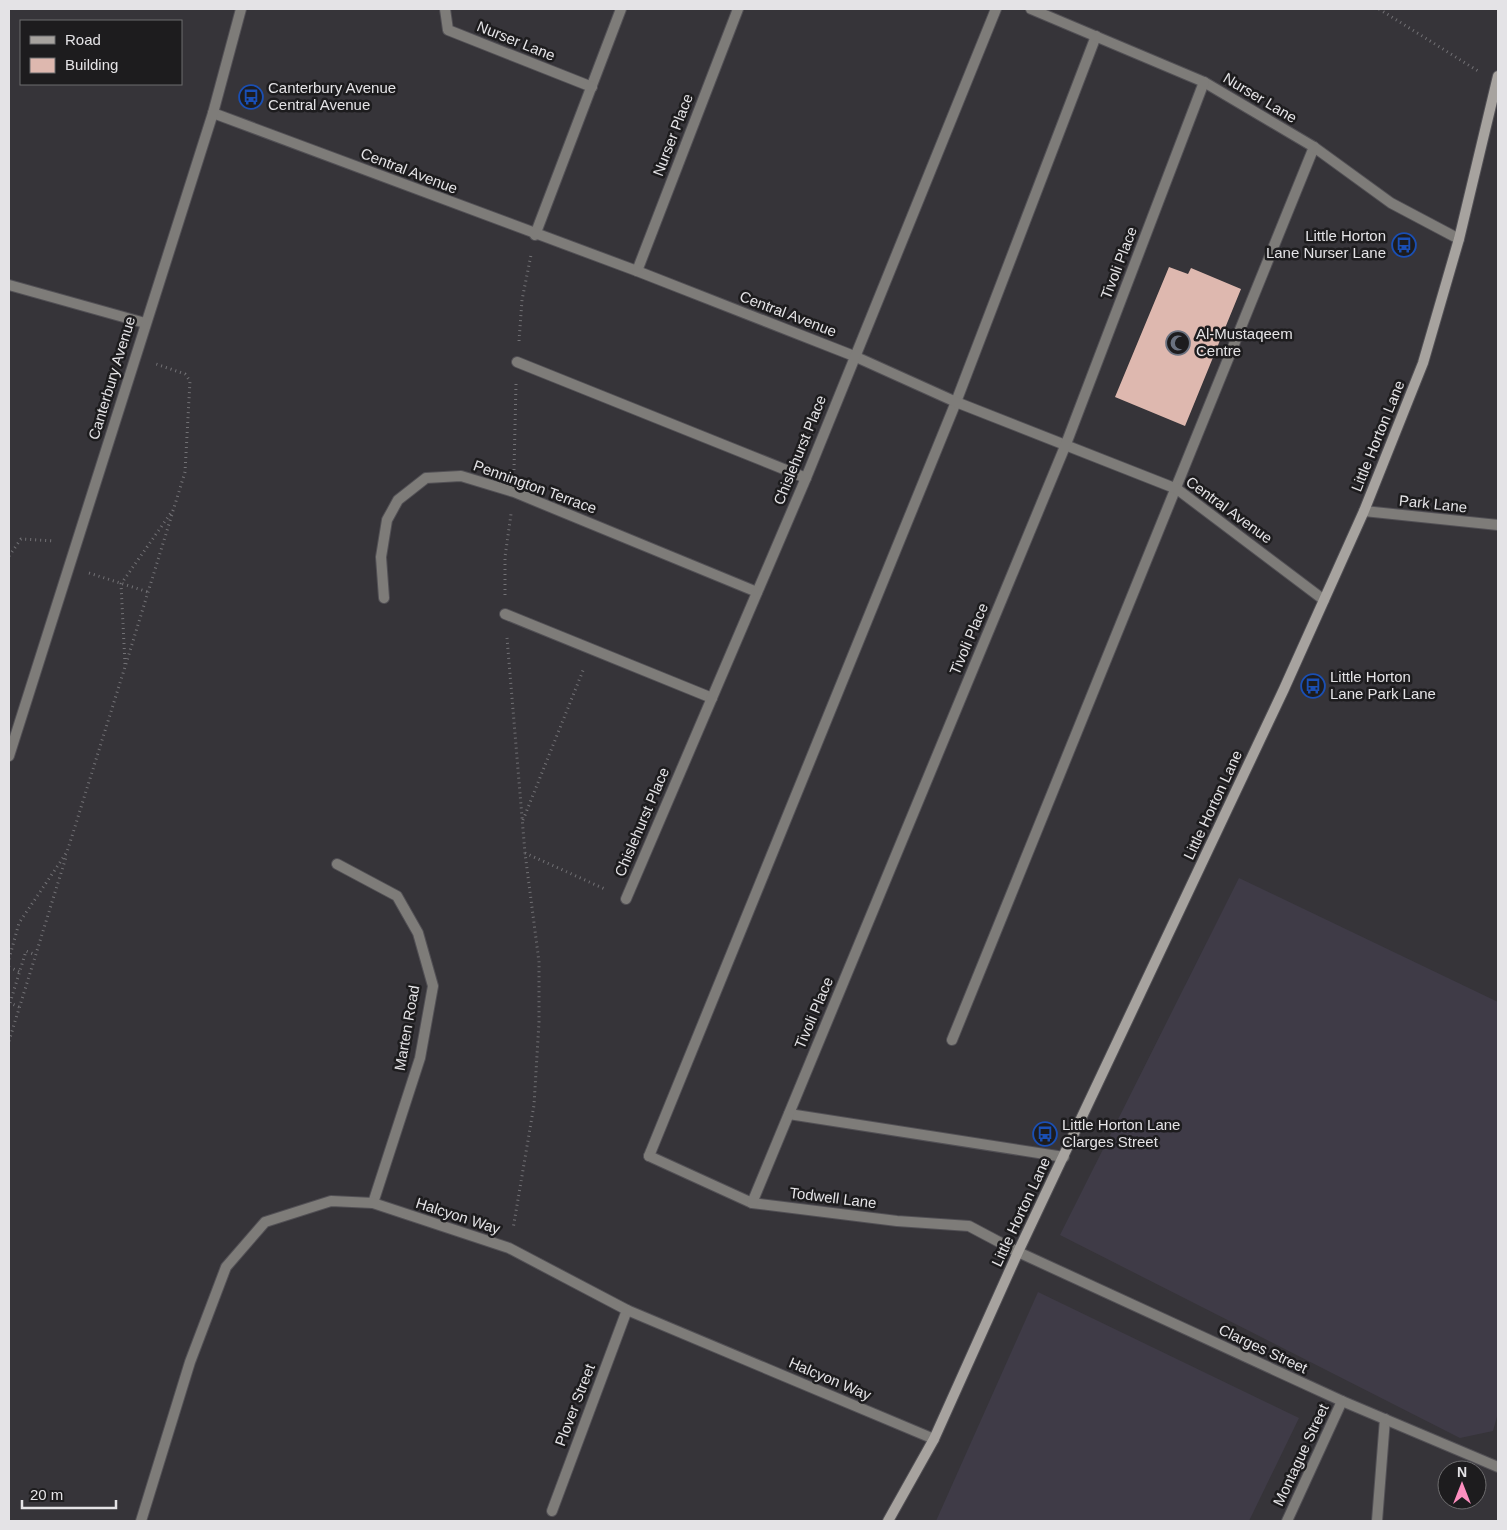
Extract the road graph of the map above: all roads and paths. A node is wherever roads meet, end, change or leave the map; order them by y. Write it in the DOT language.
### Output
graph roads {
  1 [pos="241,9"];
  2 [pos="445,9"];
  3 [pos="621,9"];
  4 [pos="738,9"];
  5 [pos="996,9"];
  6 [pos="1031,9"];
  7 [pos="1379,9"];
  8 [pos="1096,36"];
  9 [pos="1498,80"];
  10 [pos="1204,82"];
  11 [pos="592,87"];
  12 [pos="212,113"];
  13 [pos="1314,147"];
  14 [pos="536,235"];
  15 [pos="1460,239"];
  16 [pos="637,271"];
  17 [pos="9,285"];
  18 [pos="145,323"];
  19 [pos="854,356"];
  20 [pos="134,357"];
  21 [pos="517,362"];
  22 [pos="956,402"];
  23 [pos="1066,444"];
  24 [pos="806,478"];
  25 [pos="1177,489"];
  26 [pos="514,492"];
  27 [pos="174,507"];
  28 [pos="1364,511"];
  29 [pos="1498,525"];
  30 [pos="75,543"];
  31 [pos="9,556"];
  32 [pos="68,566"];
  33 [pos="120,584"];
  34 [pos="148,592"];
  35 [pos="757,592"];
  36 [pos="384,598"];
  37 [pos="1324,600"];
  38 [pos="505,614"];
  39 [pos="591,649"];
  40 [pos="125,667"];
  41 [pos="712,698"];
  42 [pos="9,756"];
  43 [pos="522,823"];
  44 [pos="67,852"];
  45 [pos="525,853"];
  46 [pos="337,864"];
  47 [pos="626,899"];
  48 [pos="36,955"];
  49 [pos="9,959"];
  50 [pos="9,967"];
  51 [pos="20,972"];
  52 [pos="19,1007"];
  53 [pos="952,1040"];
  54 [pos="9,1041"];
  55 [pos="789,1114"];
  56 [pos="1064,1157"];
  57 [pos="373,1203"];
  58 [pos="752,1203"];
  59 [pos="509,1248"];
  60 [pos="1018,1252"];
  61 [pos="627,1310"];
  62 [pos="1342,1401"];
  63 [pos="1385,1419"];
  64 [pos="934,1439"];
  65 [pos="1498,1467"];
  66 [pos="552,1511"];
  67 [pos="141,1521"];
  68 [pos="888,1521"];
  69 [pos="1287,1521"];
  70 [pos="1377,1521"];
  1 -- 12 [label="street, Canterbury Avenue"];
  2 -- 11 [label="street, Nurser Lane"];
  3 -- 11 [label="street"];
  4 -- 16 [label="street, Nurser Place"];
  5 -- 19 [label="street, Chislehurst Place"];
  6 -- 8 [label="street, Nurser Lane"];
  7 -- 9 [label="path"];
  8 -- 10 [label="street, Nurser Lane"];
  8 -- 22 [label="street"];
  9 -- 15 [label="street, Little Horton Lane"];
  10 -- 13 [label="street, Nurser Lane"];
  10 -- 23 [label="street, Tivoli Place"];
  11 -- 14 [label="street"];
  12 -- 14 [label="street, Central Avenue"];
  12 -- 18 [label="street, Canterbury Avenue"];
  13 -- 15 [label="street, Nurser Lane"];
  13 -- 25 [label="street"];
  14 -- 16 [label="street, Central Avenue"];
  14 -- 21 [label="path"];
  15 -- 28 [label="street, Little Horton Lane"];
  16 -- 19 [label="street, Central Avenue"];
  17 -- 18 [label="street"];
  18 -- 20 [label="street, Canterbury Avenue"];
  19 -- 22 [label="street, Central Avenue"];
  19 -- 24 [label="street, Chislehurst Place"];
  20 -- 27 [label="path"];
  20 -- 30 [label="street, Canterbury Avenue"];
  21 -- 24 [label="street"];
  21 -- 26 [label="path"];
  22 -- 23 [label="street, Central Avenue"];
  22 -- 58 [label="street, Todwell Lane"];
  23 -- 25 [label="street, Central Avenue"];
  23 -- 55 [label="street, Tivoli Place"];
  24 -- 35 [label="street, Chislehurst Place"];
  25 -- 37 [label="street, Central Avenue"];
  25 -- 53 [label="street"];
  26 -- 35 [label="street, Pennington Terrace"];
  26 -- 36 [label="street, Pennington Terrace"];
  26 -- 38 [label="path"];
  27 -- 33 [label="path"];
  27 -- 34 [label="path"];
  28 -- 29 [label="street, Park Lane"];
  28 -- 37 [label="street, Little Horton Lane"];
  30 -- 31 [label="path"];
  30 -- 32 [label="street, Canterbury Avenue"];
  32 -- 33 [label="path"];
  32 -- 42 [label="street, Canterbury Avenue"];
  33 -- 34 [label="path"];
  33 -- 40 [label="path"];
  34 -- 40 [label="path"];
  35 -- 41 [label="street, Chislehurst Place"];
  37 -- 56 [label="street, Little Horton Lane"];
  38 -- 39 [label="street"];
  38 -- 43 [label="path"];
  39 -- 41 [label="street"];
  39 -- 43 [label="path"];
  40 -- 44 [label="path"];
  41 -- 47 [label="street, Chislehurst Place"];
  43 -- 45 [label="path"];
  44 -- 48 [label="path"];
  44 -- 49 [label="path"];
  45 -- 47 [label="path"];
  45 -- 59 [label="path"];
  46 -- 57 [label="street, Marten Road"];
  48 -- 51 [label="path"];
  48 -- 52 [label="path"];
  50 -- 51 [label="path"];
  51 -- 52 [label="path"];
  52 -- 54 [label="path"];
  55 -- 56 [label="street"];
  55 -- 58 [label="street, Tivoli Place"];
  56 -- 60 [label="street, Little Horton Lane"];
  57 -- 59 [label="street, Halcyon Way"];
  57 -- 67 [label="street, Halcyon Way"];
  58 -- 60 [label="street, Todwell Lane"];
  59 -- 61 [label="street, Halcyon Way"];
  60 -- 62 [label="street, Clarges Street"];
  60 -- 64 [label="street, Little Horton Lane"];
  61 -- 64 [label="street, Halcyon Way"];
  61 -- 66 [label="street, Plover Street"];
  62 -- 63 [label="street, Clarges Street"];
  62 -- 69 [label="street, Montague Street"];
  63 -- 65 [label="street, Clarges Street"];
  63 -- 70 [label="street"];
  64 -- 68 [label="street, Little Horton Lane"];
}
